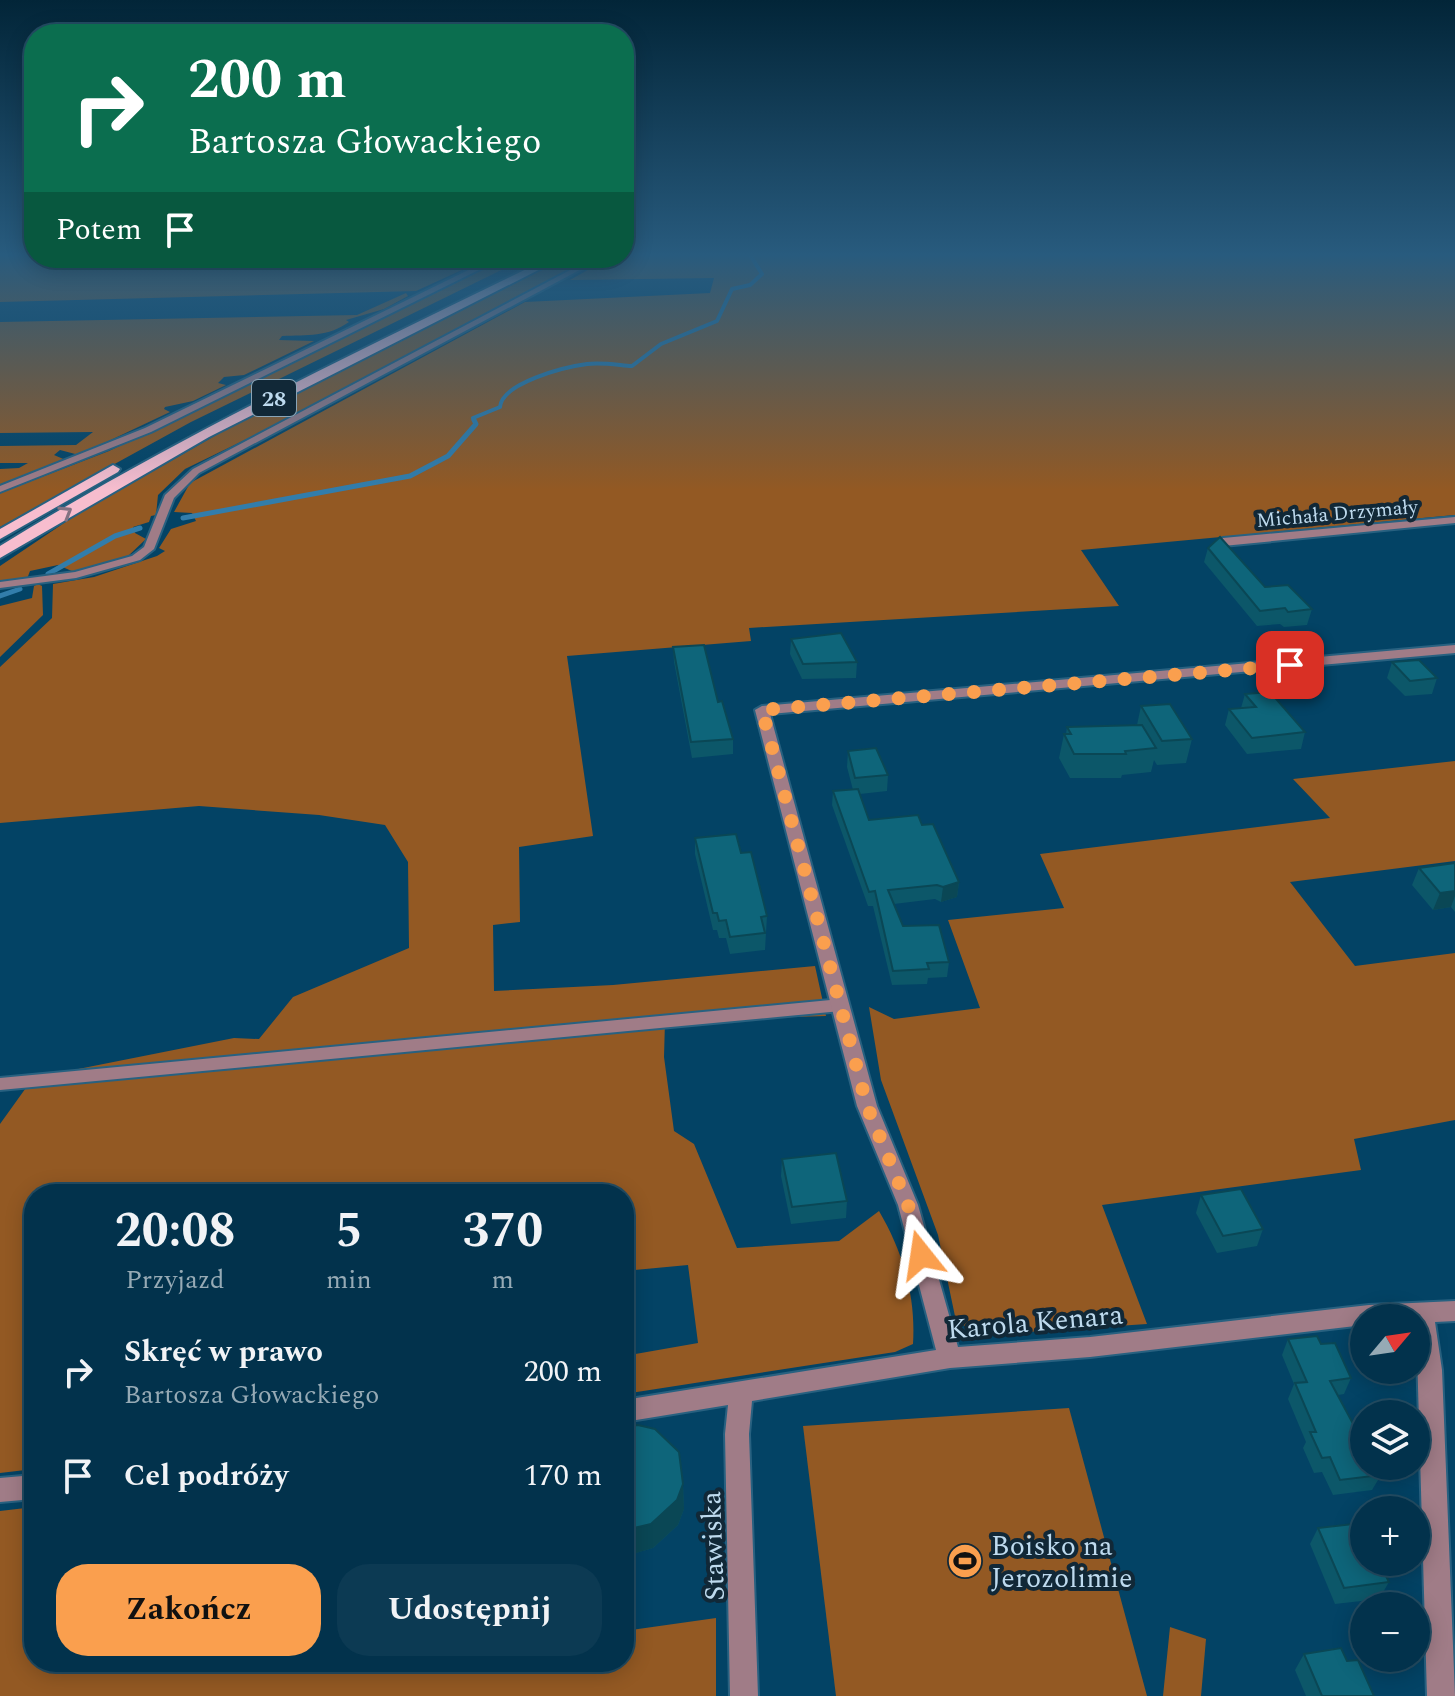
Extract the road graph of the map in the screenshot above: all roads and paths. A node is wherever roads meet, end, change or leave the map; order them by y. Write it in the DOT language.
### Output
graph roads {
  1 [pos="348,332"];
  2 [pos="384,332"];
  3 [pos="409,332"];
  4 [pos="458,332"];
  5 [pos="0,489"];
  6 [pos="1455,520"];
  7 [pos="0,535"];
  8 [pos="1223,542"];
  9 [pos="0,553"];
  10 [pos="0,585"];
  11 [pos="1455,649"];
  12 [pos="841,1005"];
  13 [pos="0,1084"];
  14 [pos="1455,1311"];
  15 [pos="1430,1313"];
  16 [pos="1350,1317"];
  17 [pos="950,1358"];
  18 [pos="1430,1363"];
  19 [pos="741,1393"];
  20 [pos="634,1409"];
  21 [pos="24,1488"];
  22 [pos="0,1490"];
  23 [pos="744,1696"];
  24 [pos="1441,1696"];
  1 -- 5 [label="lane"];
  2 -- 7 [label="main road, 28"];
  9 -- 3 [label="main road, 28, one-way"];
  4 -- 10 [label="lane"];
  6 -- 8 [label="street, Michała Drzymały"];
  11 -- 12 [label="street"];
  12 -- 13 [label="lane"];
  12 -- 17 [label="street"];
  14 -- 15 [label="street, Karola Kenara"];
  16 -- 17 [label="street, Karola Kenara"];
  17 -- 19 [label="street, Karola Kenara"];
  18 -- 24 [label="street"];
  19 -- 20 [label="street, Karola Kenara"];
  19 -- 23 [label="street, Stawiska"];
  21 -- 22 [label="street"];
}
